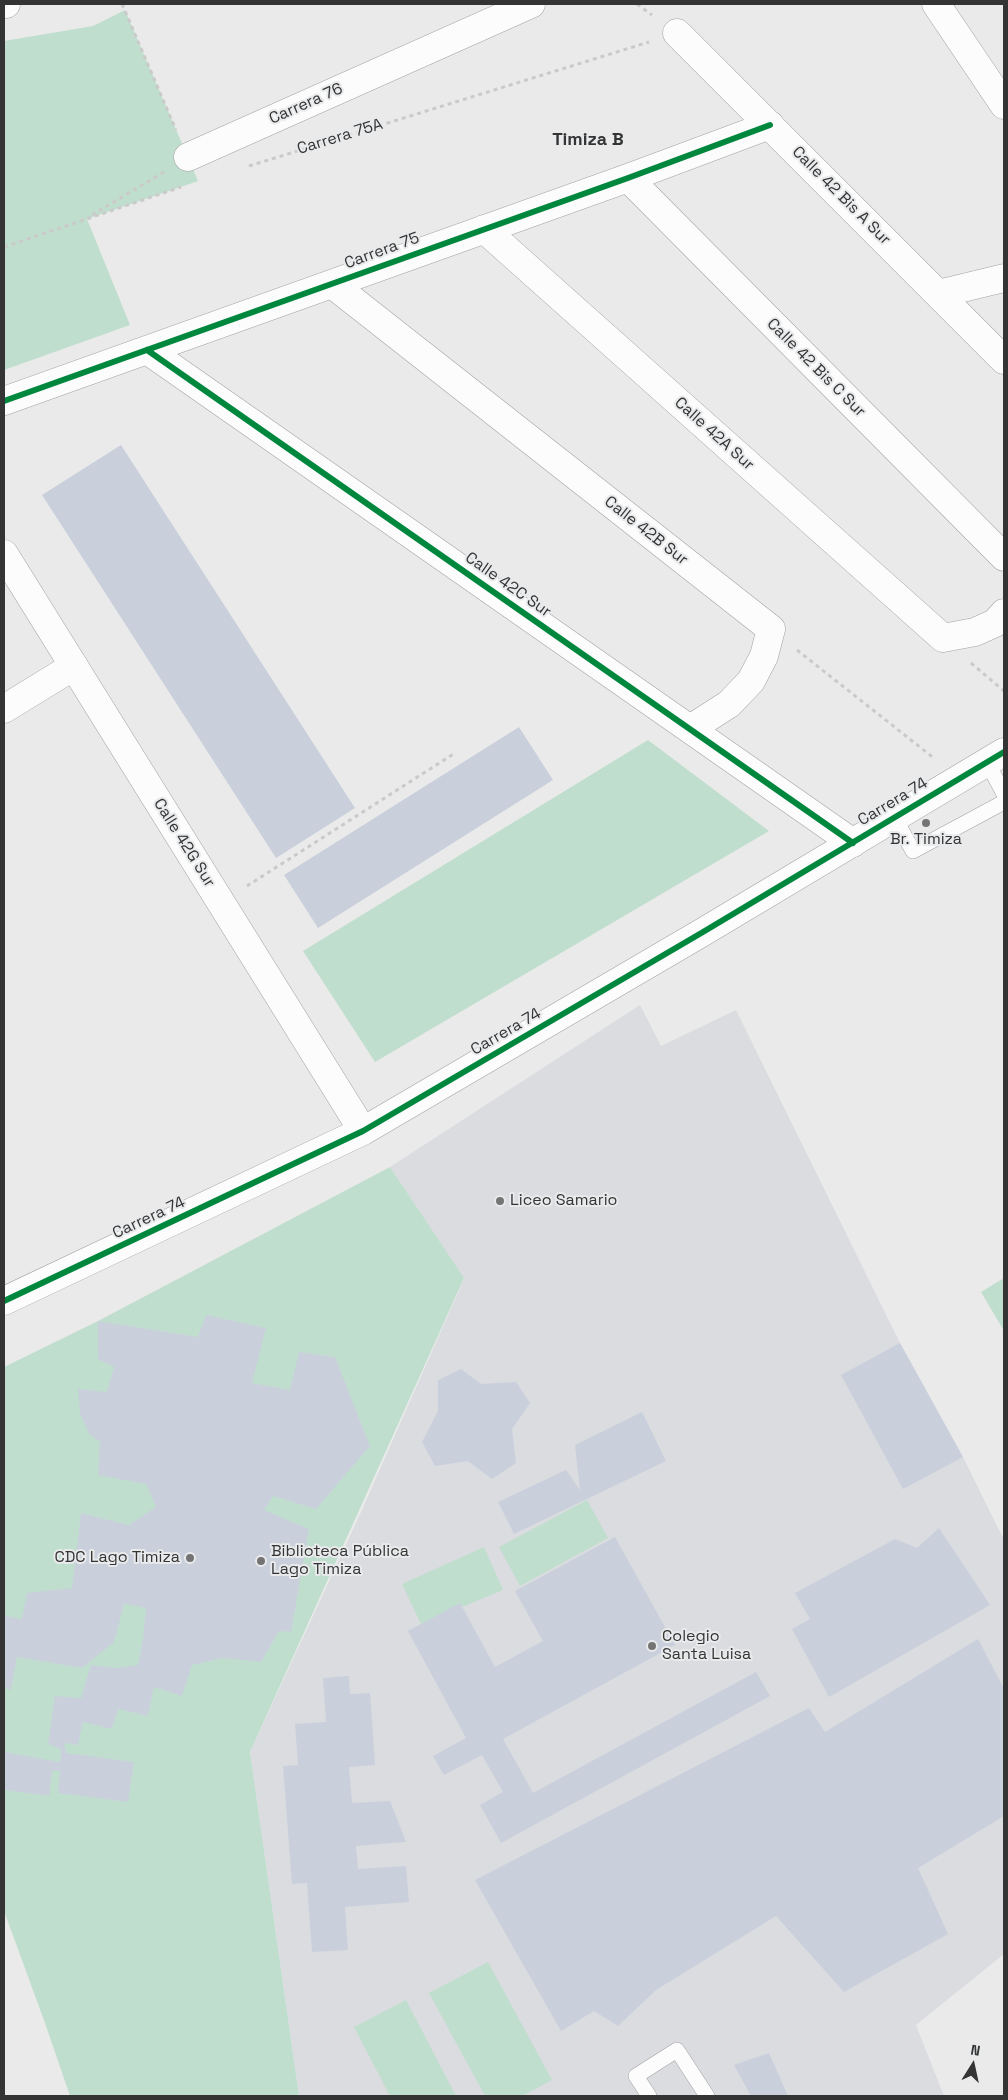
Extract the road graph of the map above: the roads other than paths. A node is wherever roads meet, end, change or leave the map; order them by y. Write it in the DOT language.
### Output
graph roads {
  1 [pos="532,4"];
  2 [pos="936,4"];
  3 [pos="677,33"];
  4 [pos="1004,105"];
  5 [pos="770,125"];
  6 [pos="193,169"];
  7 [pos="628,178"];
  8 [pos="484,229"];
  9 [pos="1004,278"];
  10 [pos="332,284"];
  11 [pos="938,294"];
  12 [pos="147,350"];
  13 [pos="1004,360"];
  14 [pos="4,401"];
  15 [pos="4,554"];
  16 [pos="1004,557"];
  17 [pos="1004,612"];
  18 [pos="74,666"];
  19 [pos="4,709"];
  20 [pos="690,729"];
  21 [pos="996,757"];
  22 [pos="1004,794"];
  23 [pos="1004,802"];
  24 [pos="894,817"];
  25 [pos="853,843"];
  26 [pos="363,1132"];
  27 [pos="4,1301"];
  28 [pos="649,2096"];
  29 [pos="707,2096"];
  1 -- 6 [label="street, Carrera 76"];
  2 -- 4 [label="street"];
  3 -- 5 [label="street, Calle 42 Bis A Sur"];
  5 -- 7 [label="street, Carrera 75"];
  5 -- 11 [label="street, Calle 42 Bis A Sur"];
  7 -- 8 [label="street, Carrera 75"];
  7 -- 16 [label="street, Calle 42 Bis C Sur"];
  8 -- 10 [label="street, Carrera 75"];
  8 -- 17 [label="street, Calle 42A Sur"];
  9 -- 11 [label="street"];
  10 -- 12 [label="street, Carrera 75"];
  10 -- 20 [label="street, Calle 42B Sur"];
  11 -- 13 [label="street, Calle 42 Bis A Sur"];
  12 -- 14 [label="street, Carrera 75"];
  12 -- 20 [label="street, Calle 42C Sur"];
  15 -- 18 [label="street, Calle 42G Sur"];
  18 -- 19 [label="street"];
  18 -- 26 [label="street, Calle 42G Sur"];
  20 -- 25 [label="street, Calle 42C Sur"];
  21 -- 22 [label="lane"];
  21 -- 24 [label="street, Carrera 74"];
  23 -- 24 [label="lane"];
  24 -- 25 [label="street, Carrera 74"];
  25 -- 26 [label="street, Carrera 74"];
  26 -- 27 [label="street, Carrera 74"];
  28 -- 29 [label="lane"];
}
